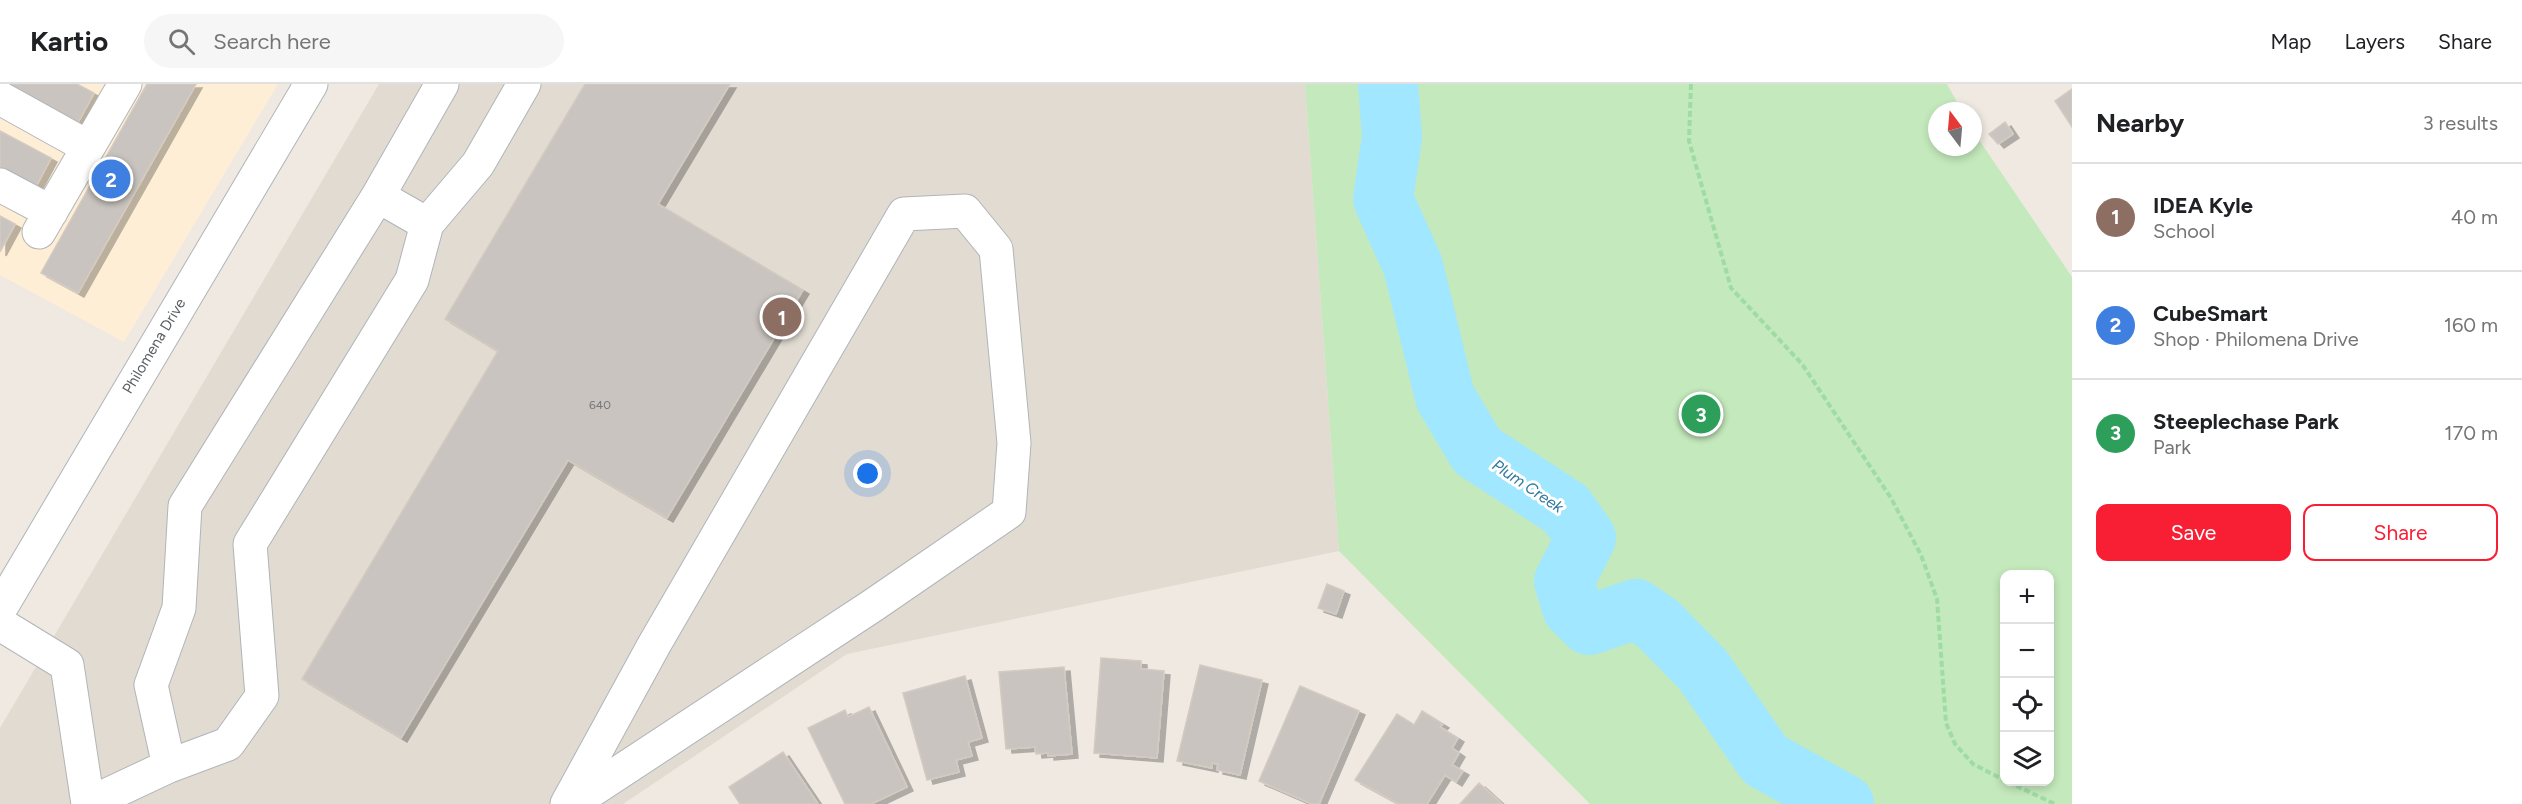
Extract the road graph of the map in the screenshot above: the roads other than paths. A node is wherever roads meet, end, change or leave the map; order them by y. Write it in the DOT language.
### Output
graph roads {
  1 [pos="125,84"];
  2 [pos="442,84"];
  3 [pos="524,84"];
  4 [pos="300,87"];
  5 [pos="0,98"];
  6 [pos="88,147"];
  7 [pos="0,185"];
  8 [pos="378,196"];
  9 [pos="427,224"];
  10 [pos="0,609"];
  11 [pos="0,624"];
  12 [pos="169,766"];
  13 [pos="88,804"];
  14 [pos="569,804"];
  1 -- 6 [label="street"];
  2 -- 8 [label="street"];
  3 -- 9 [label="street"];
  4 -- 10 [label="street, Philomena Drive"];
  5 -- 6 [label="street"];
  6 -- 7 [label="street"];
  8 -- 9 [label="street"];
  8 -- 12 [label="street"];
  9 -- 12 [label="street"];
  11 -- 13 [label="street"];
  12 -- 13 [label="street"];
  14 -- 14 [label="street"];
}
